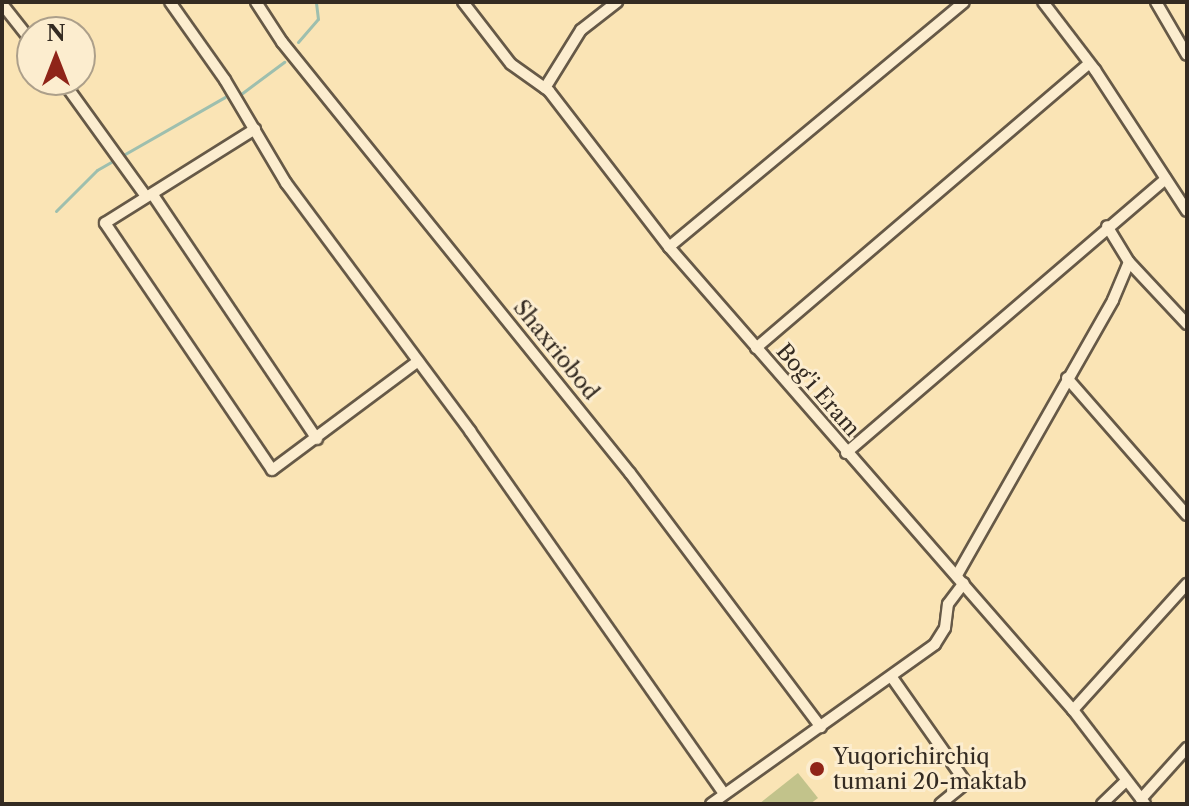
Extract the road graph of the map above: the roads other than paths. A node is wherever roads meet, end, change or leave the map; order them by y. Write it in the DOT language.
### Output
graph roads {
  1 [pos="170,2"];
  2 [pos="256,2"];
  3 [pos="463,2"];
  4 [pos="617,2"];
  5 [pos="964,2"];
  6 [pos="1043,2"];
  7 [pos="1156,2"];
  8 [pos="2,4"];
  9 [pos="16,22"];
  10 [pos="1187,55"];
  11 [pos="1087,65"];
  12 [pos="545,88"];
  13 [pos="74,96"];
  14 [pos="255,129"];
  15 [pos="1166,179"];
  16 [pos="149,195"];
  17 [pos="1187,211"];
  18 [pos="1107,226"];
  19 [pos="669,247"];
  20 [pos="1129,262"];
  21 [pos="1187,324"];
  22 [pos="756,348"];
  23 [pos="418,361"];
  24 [pos="1067,378"];
  25 [pos="317,439"];
  26 [pos="846,453"];
  27 [pos="1185,510"];
  28 [pos="961,579"];
  29 [pos="1187,584"];
  30 [pos="893,679"];
  31 [pos="1073,710"];
  32 [pos="821,727"];
  33 [pos="1187,748"];
  34 [pos="1126,781"];
  35 [pos="724,794"];
  36 [pos="1143,802"];
  37 [pos="711,804"];
  38 [pos="940,804"];
  39 [pos="1102,804"];
  1 -- 14 [label="street"];
  2 -- 32 [label="street, Shaxriobod"];
  3 -- 12 [label="street, Bog'i Eram"];
  4 -- 12 [label="street"];
  5 -- 19 [label="street"];
  6 -- 11 [label="street"];
  7 -- 10 [label="street"];
  8 -- 9 [label="street"];
  11 -- 15 [label="street"];
  11 -- 22 [label="street"];
  12 -- 19 [label="street, Bog'i Eram"];
  13 -- 16 [label="street"];
  14 -- 16 [label="street"];
  14 -- 23 [label="street"];
  15 -- 17 [label="street"];
  15 -- 18 [label="street"];
  16 -- 25 [label="street"];
  16 -- 25 [label="street"];
  18 -- 20 [label="street"];
  18 -- 26 [label="street"];
  19 -- 22 [label="street, Bog'i Eram"];
  20 -- 21 [label="street"];
  20 -- 24 [label="street"];
  22 -- 26 [label="street, Bog'i Eram"];
  23 -- 25 [label="street"];
  23 -- 35 [label="street"];
  24 -- 27 [label="street"];
  24 -- 28 [label="street"];
  26 -- 28 [label="street, Bog'i Eram"];
  28 -- 30 [label="street"];
  28 -- 31 [label="street, Bog'i Eram"];
  29 -- 31 [label="street"];
  30 -- 32 [label="street"];
  30 -- 38 [label="street"];
  31 -- 34 [label="street, Bog'i Eram"];
  32 -- 35 [label="street"];
  33 -- 36 [label="street"];
  34 -- 36 [label="street, Bog'i Eram"];
  34 -- 39 [label="street"];
  35 -- 37 [label="street"];
}
